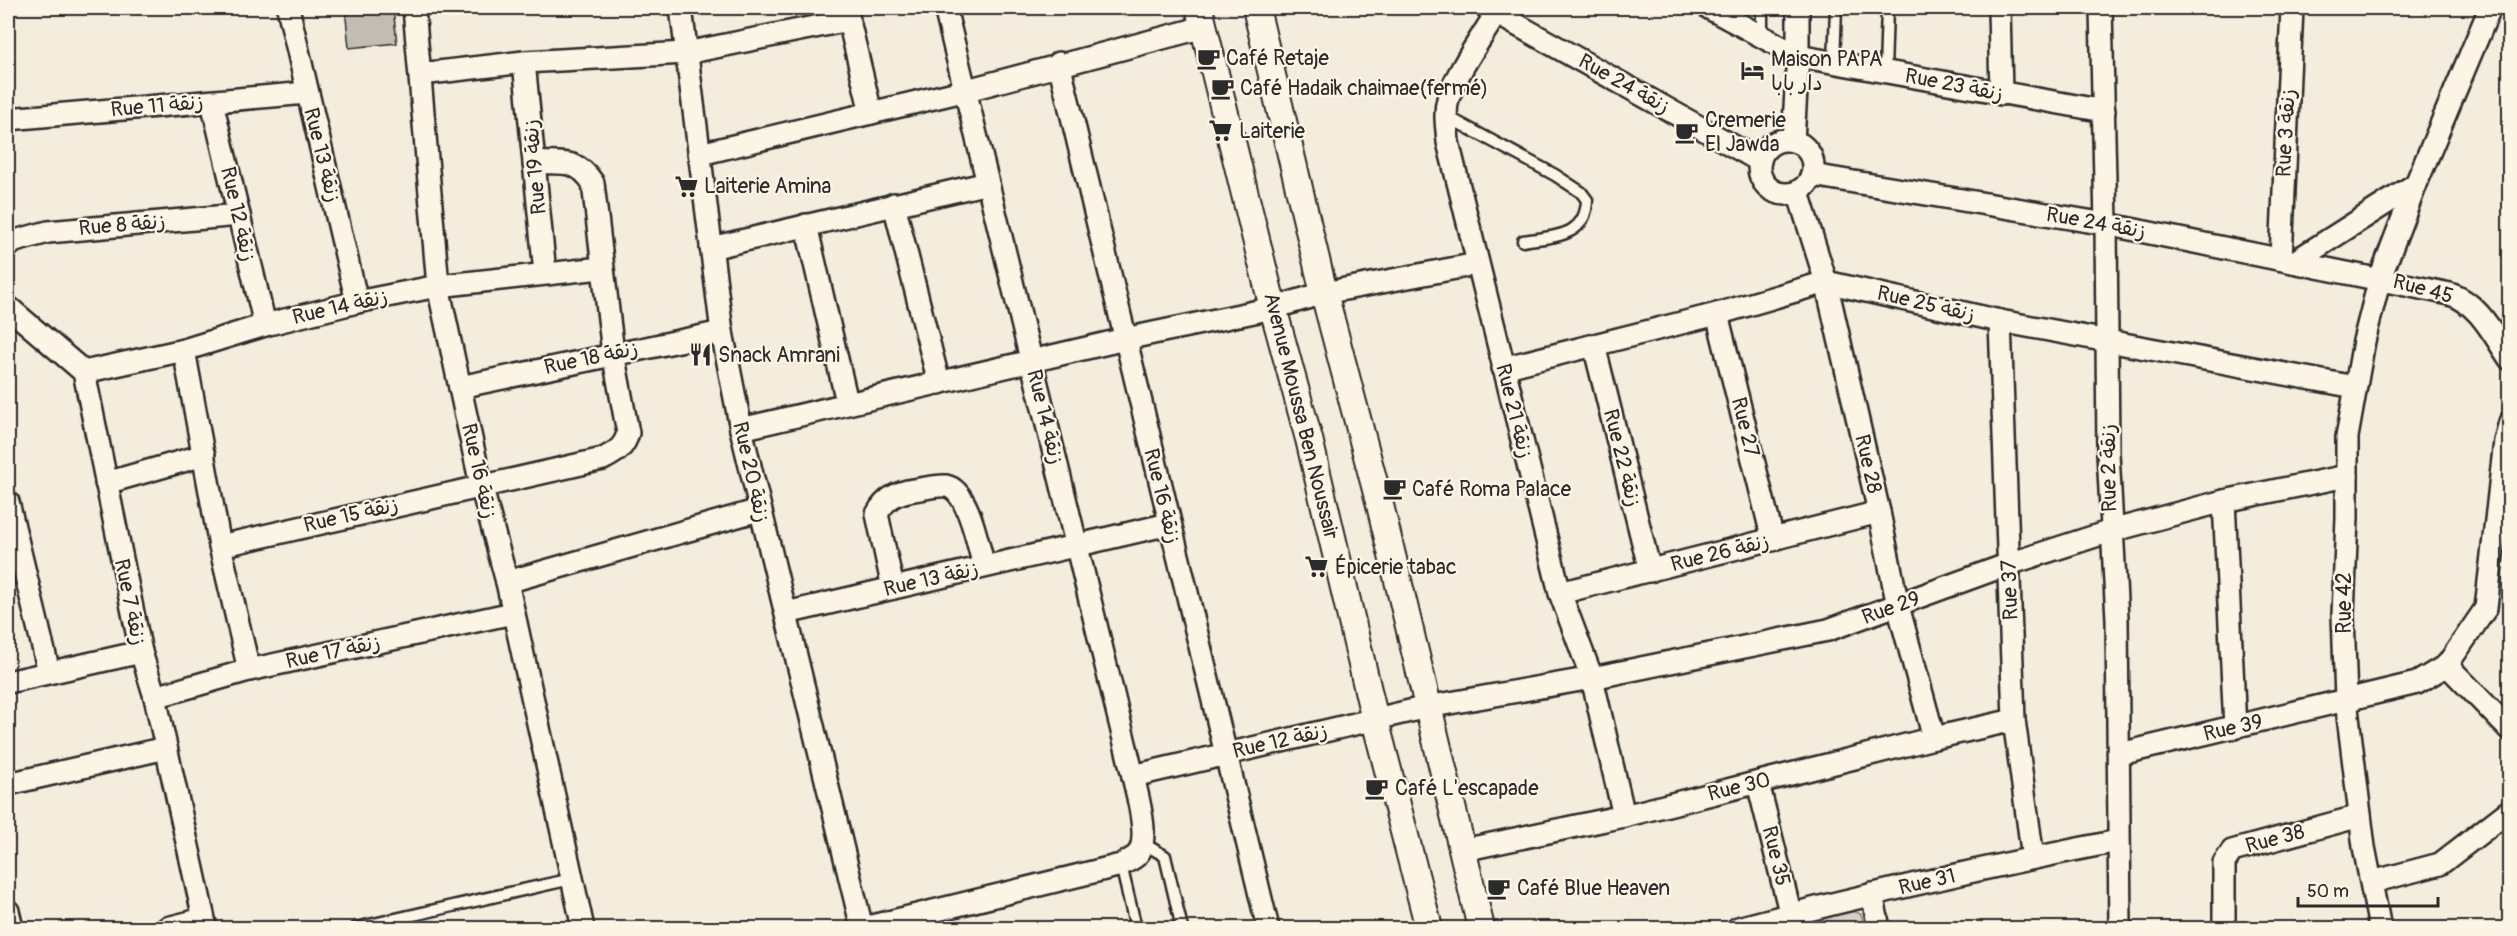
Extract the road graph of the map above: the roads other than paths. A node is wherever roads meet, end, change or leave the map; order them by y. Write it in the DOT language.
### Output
graph roads {
  1 [pos="288,8"];
  2 [pos="414,8"];
  3 [pos="681,8"];
  4 [pos="945,8"];
  5 [pos="1256,8"];
  6 [pos="1709,8"];
  7 [pos="1762,8"];
  8 [pos="1798,8"];
  9 [pos="1836,8"];
  10 [pos="1887,8"];
  11 [pos="1999,8"];
  12 [pos="2101,8"];
  13 [pos="2292,8"];
  14 [pos="2490,8"];
  15 [pos="1494,9"];
  16 [pos="847,14"];
  17 [pos="1201,17"];
  18 [pos="1762,36"];
  19 [pos="686,53"];
  20 [pos="1798,56"];
  21 [pos="525,62"];
  22 [pos="1059,63"];
  23 [pos="1834,63"];
  24 [pos="1885,72"];
  25 [pos="421,74"];
  26 [pos="967,90"];
  27 [pos="307,93"];
  28 [pos="2001,94"];
  29 [pos="212,102"];
  30 [pos="2104,111"];
  31 [pos="872,113"];
  32 [pos="1446,116"];
  33 [pos="8,119"];
  34 [pos="1793,141"];
  35 [pos="700,154"];
  36 [pos="1760,161"];
  37 [pos="534,163"];
  38 [pos="1812,175"];
  39 [pos="988,183"];
  40 [pos="2416,184"];
  41 [pos="1798,192"];
  42 [pos="894,204"];
  43 [pos="238,215"];
  44 [pos="2106,224"];
  45 [pos="806,225"];
  46 [pos="1523,241"];
  47 [pos="8,246"];
  48 [pos="711,248"];
  49 [pos="2287,261"];
  50 [pos="1477,264"];
  51 [pos="601,268"];
  52 [pos="545,273"];
  53 [pos="2380,278"];
  54 [pos="1826,282"];
  55 [pos="438,286"];
  56 [pos="1324,292"];
  57 [pos="357,302"];
  58 [pos="8,307"];
  59 [pos="1273,308"];
  60 [pos="1717,314"];
  61 [pos="2000,321"];
  62 [pos="265,325"];
  63 [pos="722,332"];
  64 [pos="1125,339"];
  65 [pos="2108,341"];
  66 [pos="1594,345"];
  67 [pos="184,350"];
  68 [pos="613,353"];
  69 [pos="2510,359"];
  70 [pos="1030,361"];
  71 [pos="1503,368"];
  72 [pos="84,372"];
  73 [pos="939,383"];
  74 [pos="460,387"];
  75 [pos="2355,387"];
  76 [pos="847,402"];
  77 [pos="2510,422"];
  78 [pos="741,429"];
  79 [pos="204,455"];
  80 [pos="2347,476"];
  81 [pos="105,483"];
  82 [pos="481,485"];
  83 [pos="2224,501"];
  84 [pos="8,502"];
  85 [pos="759,510"];
  86 [pos="1880,512"];
  87 [pos="1169,524"];
  88 [pos="2111,531"];
  89 [pos="1773,540"];
  90 [pos="1077,544"];
  91 [pos="220,546"];
  92 [pos="2009,564"];
  93 [pos="984,566"];
  94 [pos="1650,571"];
  95 [pos="507,582"];
  96 [pos="893,588"];
  97 [pos="1560,593"];
  98 [pos="1898,606"];
  99 [pos="513,613"];
  100 [pos="786,614"];
  101 [pos="141,652"];
  102 [pos="2447,665"];
  103 [pos="249,670"];
  104 [pos="49,672"];
  105 [pos="1592,678"];
  106 [pos="8,682"];
  107 [pos="155,697"];
  108 [pos="2346,700"];
  109 [pos="1427,707"];
  110 [pos="1375,720"];
  111 [pos="2014,720"];
  112 [pos="2235,728"];
  113 [pos="2510,729"];
  114 [pos="1934,738"];
  115 [pos="166,748"];
  116 [pos="1224,754"];
  117 [pos="2120,754"];
  118 [pos="1133,776"];
  119 [pos="1758,783"];
  120 [pos="8,784"];
  121 [pos="2510,810"];
  122 [pos="1624,816"];
  123 [pos="2360,816"];
  124 [pos="1143,835"];
  125 [pos="2118,842"];
  126 [pos="1463,850"];
  127 [pos="2033,858"];
  128 [pos="1121,865"];
  129 [pos="571,879"];
  130 [pos="2372,882"];
  131 [pos="1872,894"];
  132 [pos="8,910"];
  133 [pos="1792,922"];
  134 [pos="205,924"];
  135 [pos="12,928"];
  136 [pos="167,928"];
  137 [pos="356,928"];
  138 [pos="583,928"];
  139 [pos="863,928"];
  140 [pos="1136,928"];
  141 [pos="1182,928"];
  142 [pos="1268,928"];
  143 [pos="1429,928"];
  144 [pos="1481,928"];
  145 [pos="1738,928"];
  146 [pos="1879,928"];
  147 [pos="2120,928"];
  148 [pos="2224,928"];
  149 [pos="2380,928"];
  1 -- 27 [label="street, Rue 13 زنقة"];
  2 -- 25 [label="street, Rue 16 زنقة"];
  3 -- 19 [label="street, Rue 20 زنقة"];
  4 -- 26 [label="street, Rue 14 زنقة"];
  5 -- 56 [label="street"];
  6 -- 18 [label="street, Rue 23 زنقة"];
  7 -- 18 [label="lane"];
  8 -- 20 [label="street"];
  9 -- 23 [label="lane"];
  10 -- 24 [label="lane"];
  11 -- 28 [label="street"];
  12 -- 30 [label="street, Rue 2 زنقة"];
  13 -- 49 [label="street, Rue 3 زنقة"];
  14 -- 40 [label="street, Rue 42"];
  15 -- 32 [label="street, Rue 21 زنقة"];
  15 -- 36 [label="street, Rue 24 زنقة"];
  16 -- 19 [label="street"];
  16 -- 31 [label="street"];
  17 -- 22 [label="street"];
  17 -- 59 [label="street, Avenue Moussa Ben Noussair"];
  18 -- 20 [label="street, Rue 23 زنقة"];
  19 -- 21 [label="street"];
  19 -- 35 [label="street, Rue 20 زنقة"];
  20 -- 23 [label="street, Rue 23 زنقة"];
  20 -- 34 [label="street"];
  21 -- 25 [label="street"];
  21 -- 37 [label="street, Rue 19 زنقة"];
  22 -- 26 [label="street"];
  22 -- 64 [label="street, Rue 16 زنقة"];
  23 -- 24 [label="street, Rue 23 زنقة"];
  24 -- 28 [label="street, Rue 23 زنقة"];
  25 -- 55 [label="street, Rue 16 زنقة"];
  26 -- 31 [label="street"];
  26 -- 39 [label="street, Rue 14 زنقة"];
  27 -- 29 [label="street, Rue 11 زنقة"];
  27 -- 57 [label="street, Rue 13 زنقة"];
  28 -- 30 [label="street, Rue 23 زنقة"];
  29 -- 33 [label="street, Rue 11 زنقة"];
  29 -- 43 [label="street, Rue 12 زنقة"];
  30 -- 44 [label="street, Rue 2 زنقة"];
  31 -- 35 [label="street"];
  32 -- 46 [label="lane"];
  32 -- 50 [label="street, Rue 21 زنقة"];
  34 -- 36 [label="street"];
  34 -- 38 [label="street"];
  35 -- 48 [label="street, Rue 20 زنقة"];
  36 -- 41 [label="street"];
  37 -- 51 [label="street"];
  37 -- 52 [label="street, Rue 19 زنقة"];
  38 -- 41 [label="street"];
  38 -- 44 [label="street, Rue 24 زنقة"];
  39 -- 42 [label="street"];
  39 -- 70 [label="street, Rue 14 زنقة"];
  40 -- 49 [label="street"];
  40 -- 53 [label="street, Rue 42"];
  41 -- 54 [label="street, Rue 28"];
  42 -- 45 [label="street"];
  42 -- 73 [label="street"];
  43 -- 47 [label="street, Rue 8 زنقة"];
  43 -- 62 [label="street, Rue 12 زنقة"];
  44 -- 49 [label="street, Rue 24 زنقة"];
  44 -- 65 [label="street, Rue 2 زنقة"];
  45 -- 48 [label="street"];
  45 -- 76 [label="street"];
  48 -- 63 [label="street, Rue 20 زنقة"];
  49 -- 53 [label="street, Rue 24 زنقة"];
  50 -- 56 [label="street"];
  50 -- 71 [label="street, Rue 21 زنقة"];
  51 -- 52 [label="street, Rue 14 زنقة"];
  51 -- 68 [label="street"];
  52 -- 55 [label="street, Rue 14 زنقة"];
  53 -- 69 [label="street, Rue 45"];
  53 -- 75 [label="street, Rue 42"];
  54 -- 60 [label="street, Rue 25 زنقة"];
  54 -- 61 [label="street, Rue 25 زنقة"];
  54 -- 86 [label="street, Rue 28"];
  55 -- 57 [label="street, Rue 14 زنقة"];
  55 -- 74 [label="street, Rue 16 زنقة"];
  56 -- 59 [label="street"];
  56 -- 109 [label="street"];
  57 -- 62 [label="street, Rue 14 زنقة"];
  58 -- 72 [label="street"];
  59 -- 64 [label="street"];
  59 -- 110 [label="street, Avenue Moussa Ben Noussair"];
  60 -- 66 [label="street, Rue 25 زنقة"];
  60 -- 89 [label="street, Rue 27"];
  61 -- 65 [label="street, Rue 25 زنقة"];
  61 -- 92 [label="street, Rue 37"];
  62 -- 67 [label="street, Rue 14 زنقة"];
  63 -- 68 [label="street, Rue 18 زنقة"];
  63 -- 78 [label="street, Rue 20 زنقة"];
  64 -- 70 [label="street"];
  64 -- 87 [label="street, Rue 16 زنقة"];
  65 -- 75 [label="street, Rue 25 زنقة"];
  65 -- 88 [label="street, Rue 2 زنقة"];
  66 -- 71 [label="street, Rue 25 زنقة"];
  66 -- 94 [label="street, Rue 22 زنقة"];
  67 -- 72 [label="street, Rue 14 زنقة"];
  67 -- 79 [label="street"];
  68 -- 74 [label="street, Rue 18 زنقة"];
  68 -- 82 [label="street"];
  70 -- 73 [label="street"];
  70 -- 90 [label="street, Rue 14 زنقة"];
  71 -- 97 [label="street, Rue 21 زنقة"];
  72 -- 81 [label="street, Rue 7 زنقة"];
  73 -- 76 [label="street"];
  74 -- 82 [label="street, Rue 16 زنقة"];
  75 -- 80 [label="street, Rue 42"];
  76 -- 78 [label="street"];
  77 -- 102 [label="street"];
  78 -- 85 [label="street, Rue 20 زنقة"];
  79 -- 81 [label="street"];
  79 -- 91 [label="street"];
  80 -- 83 [label="street, Rue 29"];
  80 -- 108 [label="street, Rue 42"];
  81 -- 101 [label="street, Rue 7 زنقة"];
  82 -- 91 [label="street, Rue 15 زنقة"];
  82 -- 95 [label="street, Rue 16 زنقة"];
  83 -- 88 [label="street, Rue 29"];
  83 -- 112 [label="street"];
  84 -- 104 [label="street"];
  85 -- 95 [label="street"];
  85 -- 100 [label="street, Rue 20 زنقة"];
  86 -- 89 [label="street, Rue 26 زنقة"];
  86 -- 98 [label="street, Rue 28"];
  87 -- 90 [label="street, Rue 13 زنقة"];
  87 -- 116 [label="street, Rue 16 زنقة"];
  88 -- 92 [label="street, Rue 29"];
  88 -- 117 [label="street, Rue 2 زنقة"];
  89 -- 94 [label="street, Rue 26 زنقة"];
  90 -- 93 [label="street, Rue 13 زنقة"];
  90 -- 118 [label="street, Rue 14 زنقة"];
  91 -- 103 [label="street"];
  92 -- 98 [label="street, Rue 29"];
  92 -- 111 [label="street, Rue 37"];
  93 -- 96 [label="street, Rue 13 زنقة"];
  93 -- 96 [label="street"];
  94 -- 97 [label="street, Rue 26 زنقة"];
  95 -- 99 [label="street, Rue 16 زنقة"];
  96 -- 100 [label="street, Rue 13 زنقة"];
  97 -- 105 [label="street, Rue 21 زنقة"];
  98 -- 105 [label="street, Rue 29"];
  98 -- 114 [label="street, Rue 28"];
  99 -- 103 [label="street, Rue 17 زنقة"];
  99 -- 129 [label="street, Rue 16 زنقة"];
  100 -- 139 [label="street, Rue 20 زنقة"];
  101 -- 104 [label="street"];
  101 -- 107 [label="street, Rue 7 زنقة"];
  102 -- 108 [label="street, Rue 39"];
  102 -- 113 [label="street"];
  103 -- 107 [label="street, Rue 17 زنقة"];
  104 -- 106 [label="street"];
  105 -- 109 [label="street, Rue 29"];
  105 -- 122 [label="street, Rue 21 زنقة"];
  107 -- 115 [label="street, Rue 7 زنقة"];
  108 -- 112 [label="street, Rue 39"];
  108 -- 123 [label="street, Rue 42"];
  109 -- 110 [label="street, Rue 12 زنقة"];
  109 -- 126 [label="street"];
  110 -- 116 [label="street, Rue 12 زنقة"];
  110 -- 143 [label="street, Avenue Moussa Ben Noussair"];
  111 -- 114 [label="street, Rue 30"];
  111 -- 127 [label="street, Rue 37"];
  112 -- 117 [label="street, Rue 39"];
  114 -- 119 [label="street, Rue 30"];
  115 -- 120 [label="street"];
  115 -- 134 [label="street, Rue 7 زنقة"];
  116 -- 118 [label="street, Rue 12 زنقة"];
  116 -- 142 [label="street, Rue 16 زنقة"];
  117 -- 125 [label="street, Rue 2 زنقة"];
  118 -- 124 [label="street, Rue 14 زنقة"];
  119 -- 122 [label="street, Rue 30"];
  119 -- 133 [label="street, Rue 35"];
  121 -- 130 [label="street"];
  122 -- 126 [label="street, Rue 30"];
  123 -- 130 [label="street, Rue 42"];
  123 -- 148 [label="street, Rue 38"];
  124 -- 128 [label="street"];
  124 -- 141 [label="lane"];
  125 -- 127 [label="street, Rue 31"];
  125 -- 147 [label="street, Rue 2 زنقة"];
  126 -- 144 [label="street"];
  127 -- 131 [label="street, Rue 31"];
  128 -- 139 [label="street"];
  128 -- 140 [label="lane"];
  129 -- 137 [label="lane"];
  129 -- 138 [label="street, Rue 16 زنقة"];
  130 -- 149 [label="street, Rue 42"];
  131 -- 133 [label="street, Rue 31"];
  131 -- 146 [label="street"];
  132 -- 135 [label="street"];
  133 -- 145 [label="street, Rue 31"];
  134 -- 136 [label="street"];
}
